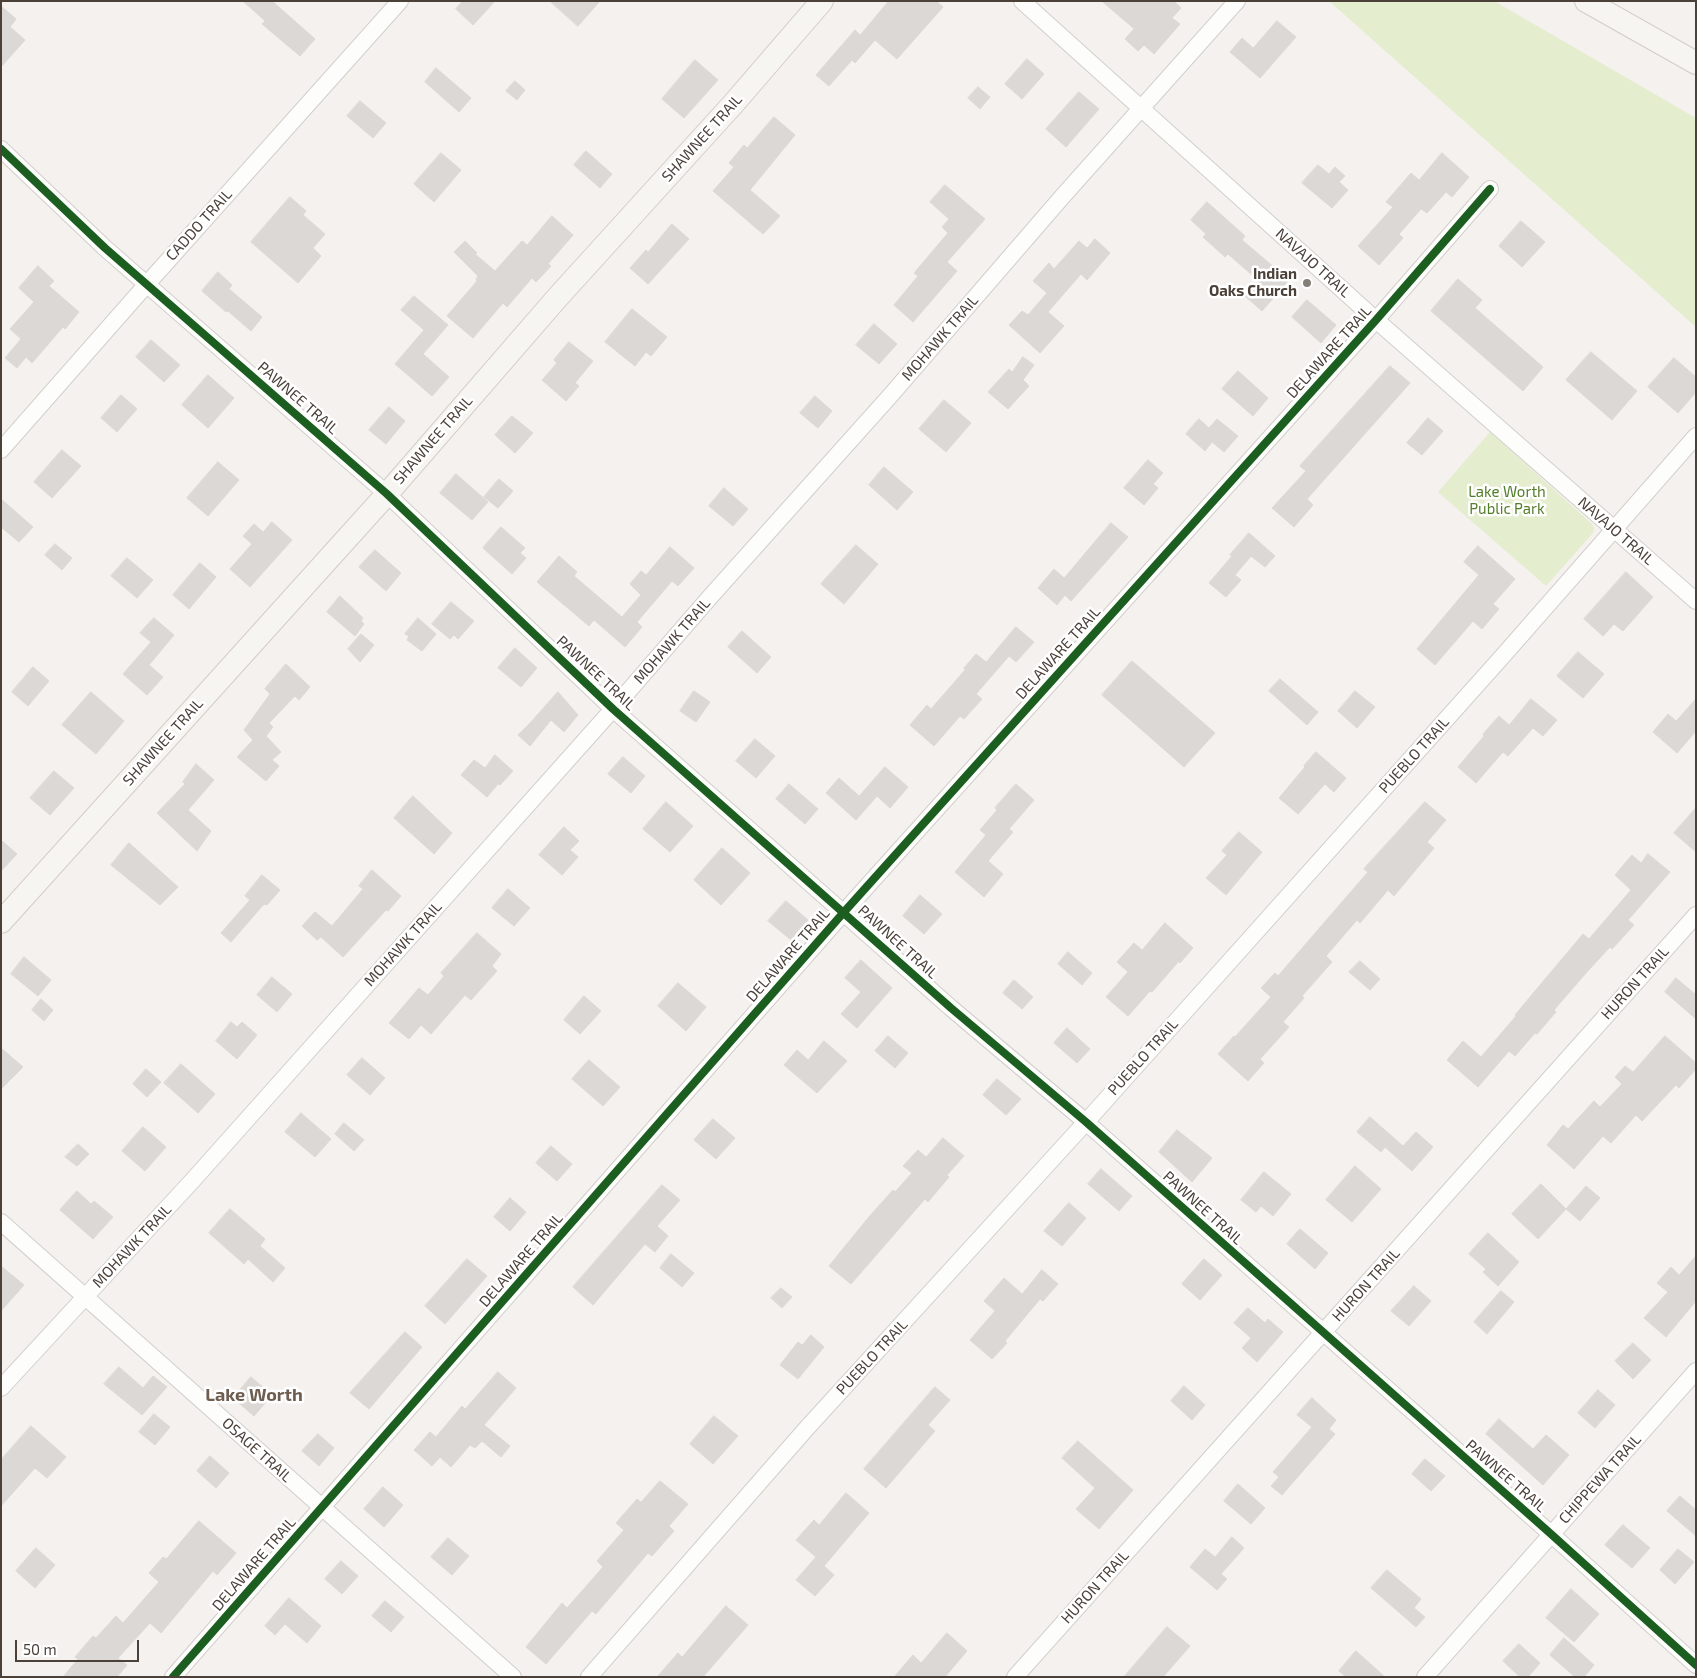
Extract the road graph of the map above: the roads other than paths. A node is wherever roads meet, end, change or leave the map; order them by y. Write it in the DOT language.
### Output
graph roads {
  1 [pos="400,1"];
  2 [pos="822,1"];
  3 [pos="1022,1"];
  4 [pos="1236,1"];
  5 [pos="1586,1"];
  6 [pos="1696,63"];
  7 [pos="1142,108"];
  8 [pos="1,149"];
  9 [pos="1490,190"];
  10 [pos="146,284"];
  11 [pos="1376,320"];
  12 [pos="1696,436"];
  13 [pos="1,450"];
  14 [pos="387,494"];
  15 [pos="1613,528"];
  16 [pos="1696,601"];
  17 [pos="613,709"];
  18 [pos="844,912"];
  19 [pos="1696,915"];
  20 [pos="1,922"];
  21 [pos="1086,1122"];
  22 [pos="1,1222"];
  23 [pos="85,1297"];
  24 [pos="1324,1333"];
  25 [pos="1696,1371"];
  26 [pos="1,1388"];
  27 [pos="322,1508"];
  28 [pos="1551,1534"];
  29 [pos="1696,1665"];
  30 [pos="173,1677"];
  31 [pos="513,1677"];
  32 [pos="590,1677"];
  33 [pos="1014,1677"];
  34 [pos="1425,1677"];
  1 -- 10 [label="street, CADDO TRAIL"];
  2 -- 14 [label="street, SHAWNEE TRAIL"];
  3 -- 7 [label="street, NAVAJO TRAIL"];
  4 -- 7 [label="street, MOHAWK TRAIL"];
  5 -- 6 [label="street"];
  7 -- 11 [label="street, NAVAJO TRAIL"];
  7 -- 17 [label="street, MOHAWK TRAIL"];
  8 -- 10 [label="street, PAWNEE TRAIL"];
  9 -- 11 [label="street, DELAWARE TRAIL"];
  10 -- 13 [label="street, CADDO TRAIL"];
  10 -- 14 [label="street, PAWNEE TRAIL"];
  11 -- 15 [label="street, NAVAJO TRAIL"];
  11 -- 18 [label="street, DELAWARE TRAIL"];
  12 -- 15 [label="street, PUEBLO TRAIL"];
  14 -- 17 [label="street, PAWNEE TRAIL"];
  14 -- 20 [label="street, SHAWNEE TRAIL"];
  15 -- 16 [label="street, NAVAJO TRAIL"];
  15 -- 21 [label="street, PUEBLO TRAIL"];
  17 -- 18 [label="street, PAWNEE TRAIL"];
  17 -- 23 [label="street, MOHAWK TRAIL"];
  18 -- 21 [label="street, PAWNEE TRAIL"];
  18 -- 27 [label="street, DELAWARE TRAIL"];
  19 -- 24 [label="street, HURON TRAIL"];
  21 -- 24 [label="street, PAWNEE TRAIL"];
  21 -- 32 [label="street, PUEBLO TRAIL"];
  22 -- 23 [label="street, OSAGE TRAIL"];
  23 -- 26 [label="street, MOHAWK TRAIL"];
  23 -- 27 [label="street, OSAGE TRAIL"];
  24 -- 28 [label="street, PAWNEE TRAIL"];
  24 -- 33 [label="street, HURON TRAIL"];
  25 -- 28 [label="street, CHIPPEWA TRAIL"];
  27 -- 30 [label="street, DELAWARE TRAIL"];
  27 -- 31 [label="street, OSAGE TRAIL"];
  28 -- 29 [label="street, PAWNEE TRAIL"];
  28 -- 34 [label="street, CHIPPEWA TRAIL"];
}
